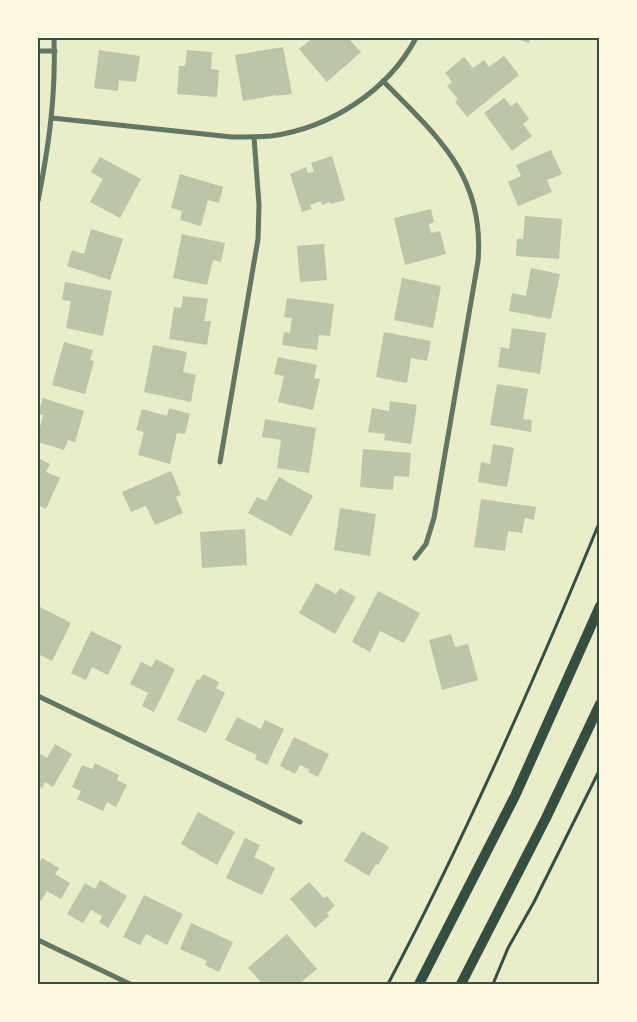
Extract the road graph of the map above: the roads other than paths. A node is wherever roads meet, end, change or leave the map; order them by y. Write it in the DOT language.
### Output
graph roads {
  1 [pos="54,38"];
  2 [pos="416,38"];
  3 [pos="38,51"];
  4 [pos="54,51"];
  5 [pos="383,81"];
  6 [pos="52,118"];
  7 [pos="254,137"];
  8 [pos="38,202"];
  9 [pos="220,462"];
  10 [pos="415,558"];
  11 [pos="600,606"];
  12 [pos="38,696"];
  13 [pos="600,704"];
  14 [pos="300,822"];
  15 [pos="38,940"];
  16 [pos="130,984"];
  17 [pos="419,984"];
  18 [pos="461,984"];
  1 -- 4 [label="street"];
  2 -- 5 [label="street"];
  3 -- 4 [label="street"];
  4 -- 6 [label="street"];
  5 -- 7 [label="street"];
  5 -- 10 [label="street"];
  6 -- 7 [label="street"];
  6 -- 8 [label="street"];
  7 -- 9 [label="street"];
  11 -- 17 [label="main road"];
  12 -- 14 [label="street"];
  13 -- 18 [label="main road"];
  15 -- 16 [label="street"];
}
